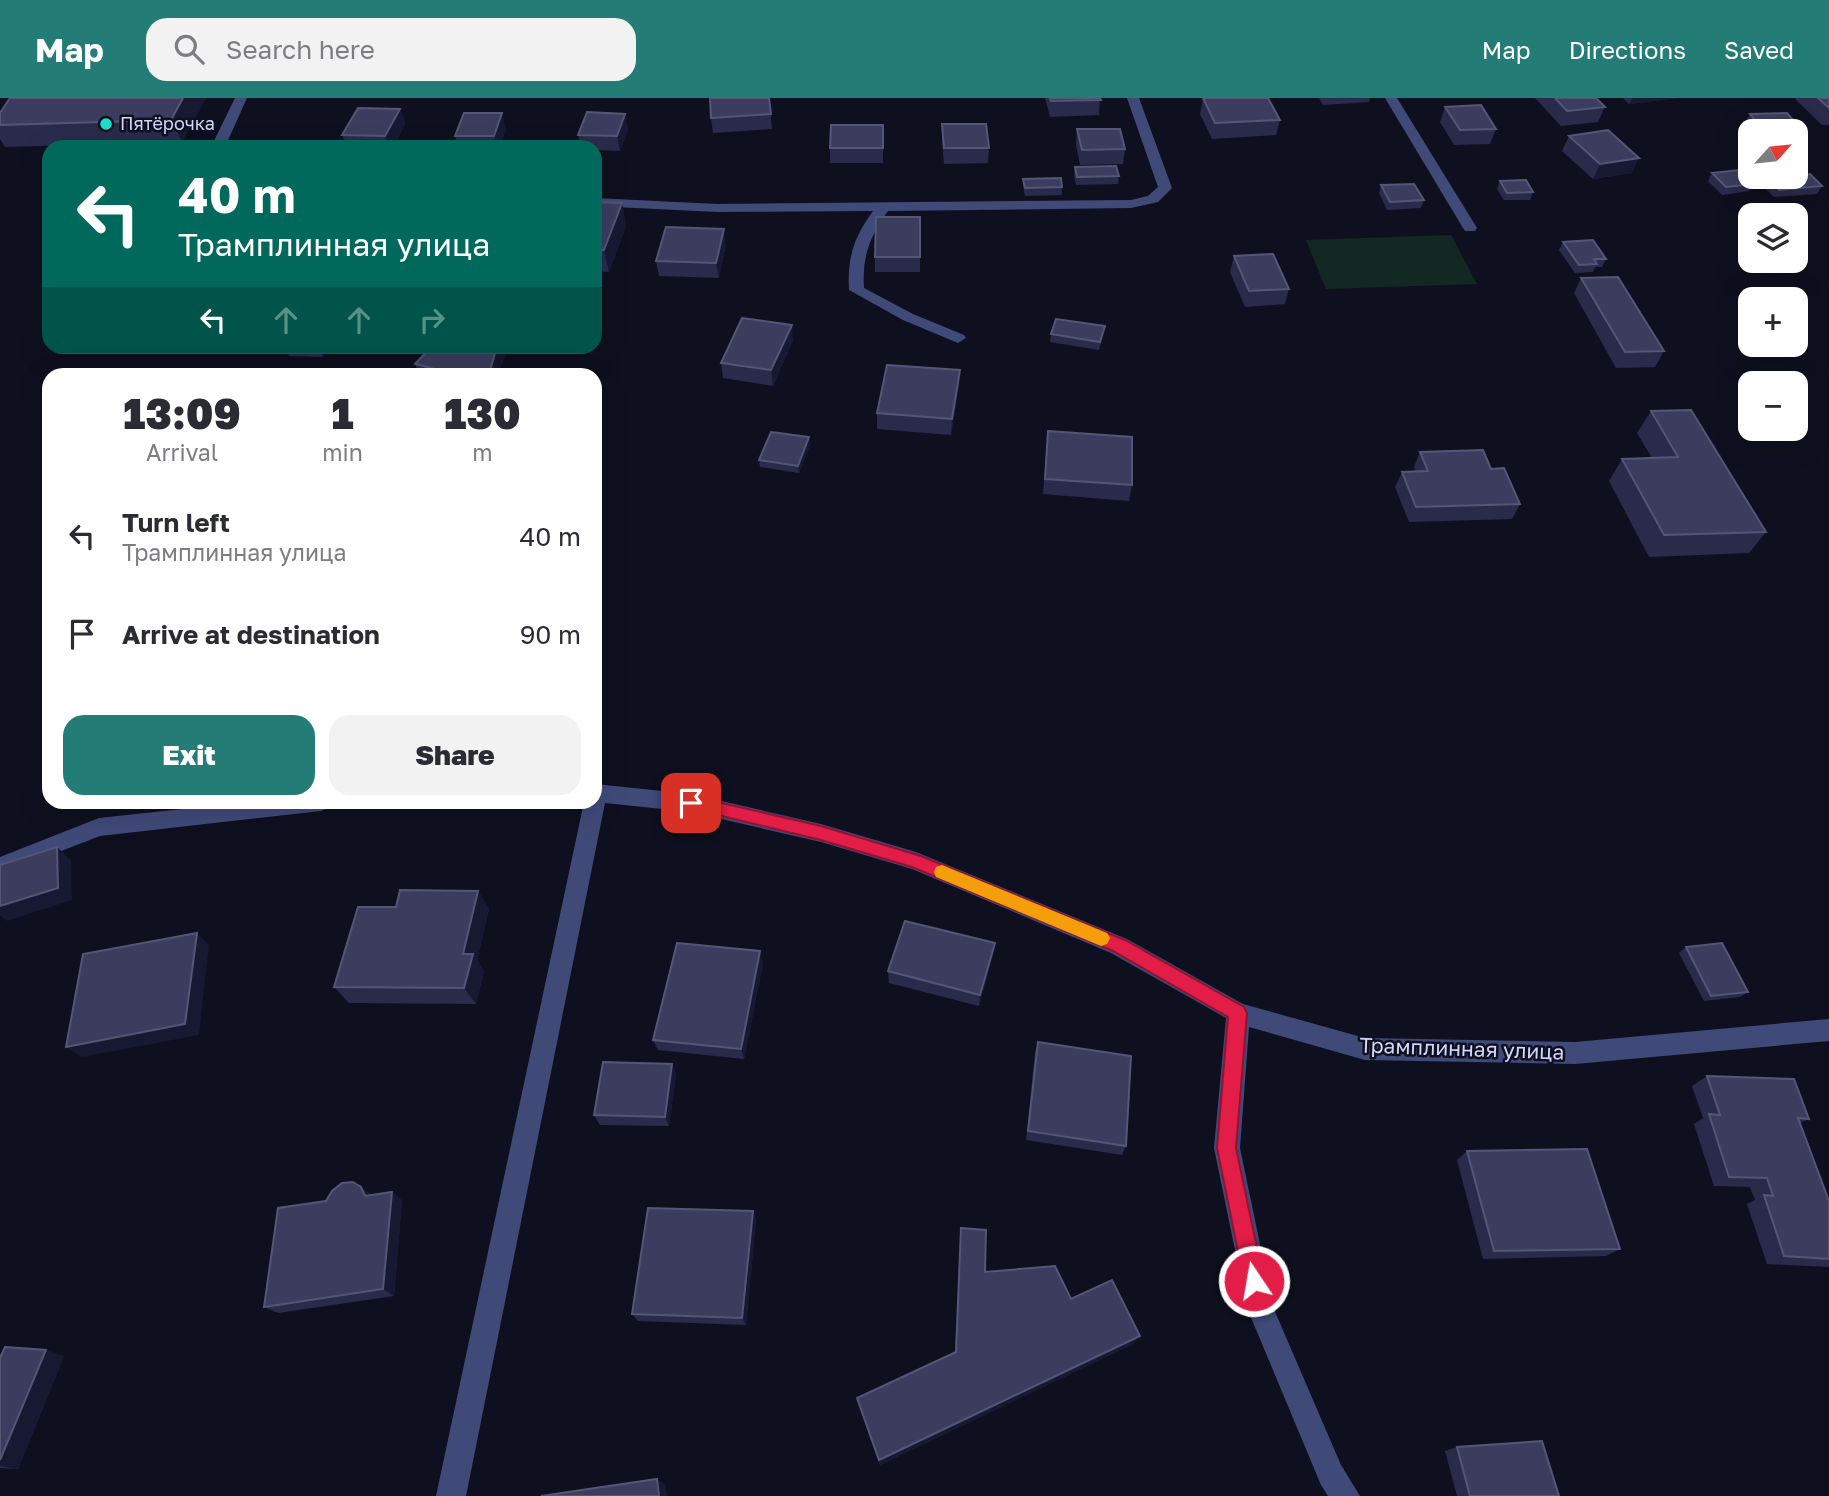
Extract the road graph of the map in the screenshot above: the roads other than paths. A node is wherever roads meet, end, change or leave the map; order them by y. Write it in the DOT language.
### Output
graph roads {
  1 [pos="241,98"];
  2 [pos="1133,98"];
  3 [pos="1391,98"];
  4 [pos="221,140"];
  5 [pos="602,202"];
  6 [pos="884,206"];
  7 [pos="1470,228"];
  8 [pos="958,338"];
  9 [pos="602,797"];
  10 [pos="259,809"];
  11 [pos="593,809"];
  12 [pos="0,868"];
  13 [pos="1238,1013"];
  14 [pos="1829,1030"];
  15 [pos="451,1496"];
  16 [pos="1345,1496"];
  1 -- 4 [label="street"];
  2 -- 6 [label="street"];
  3 -- 7 [label="street"];
  5 -- 6 [label="street"];
  6 -- 8 [label="street"];
  9 -- 13 [label="street, Трамплинная улица"];
  10 -- 12 [label="street"];
  11 -- 15 [label="street"];
  13 -- 14 [label="street, Трамплинная улица"];
  13 -- 16 [label="street"];
}
